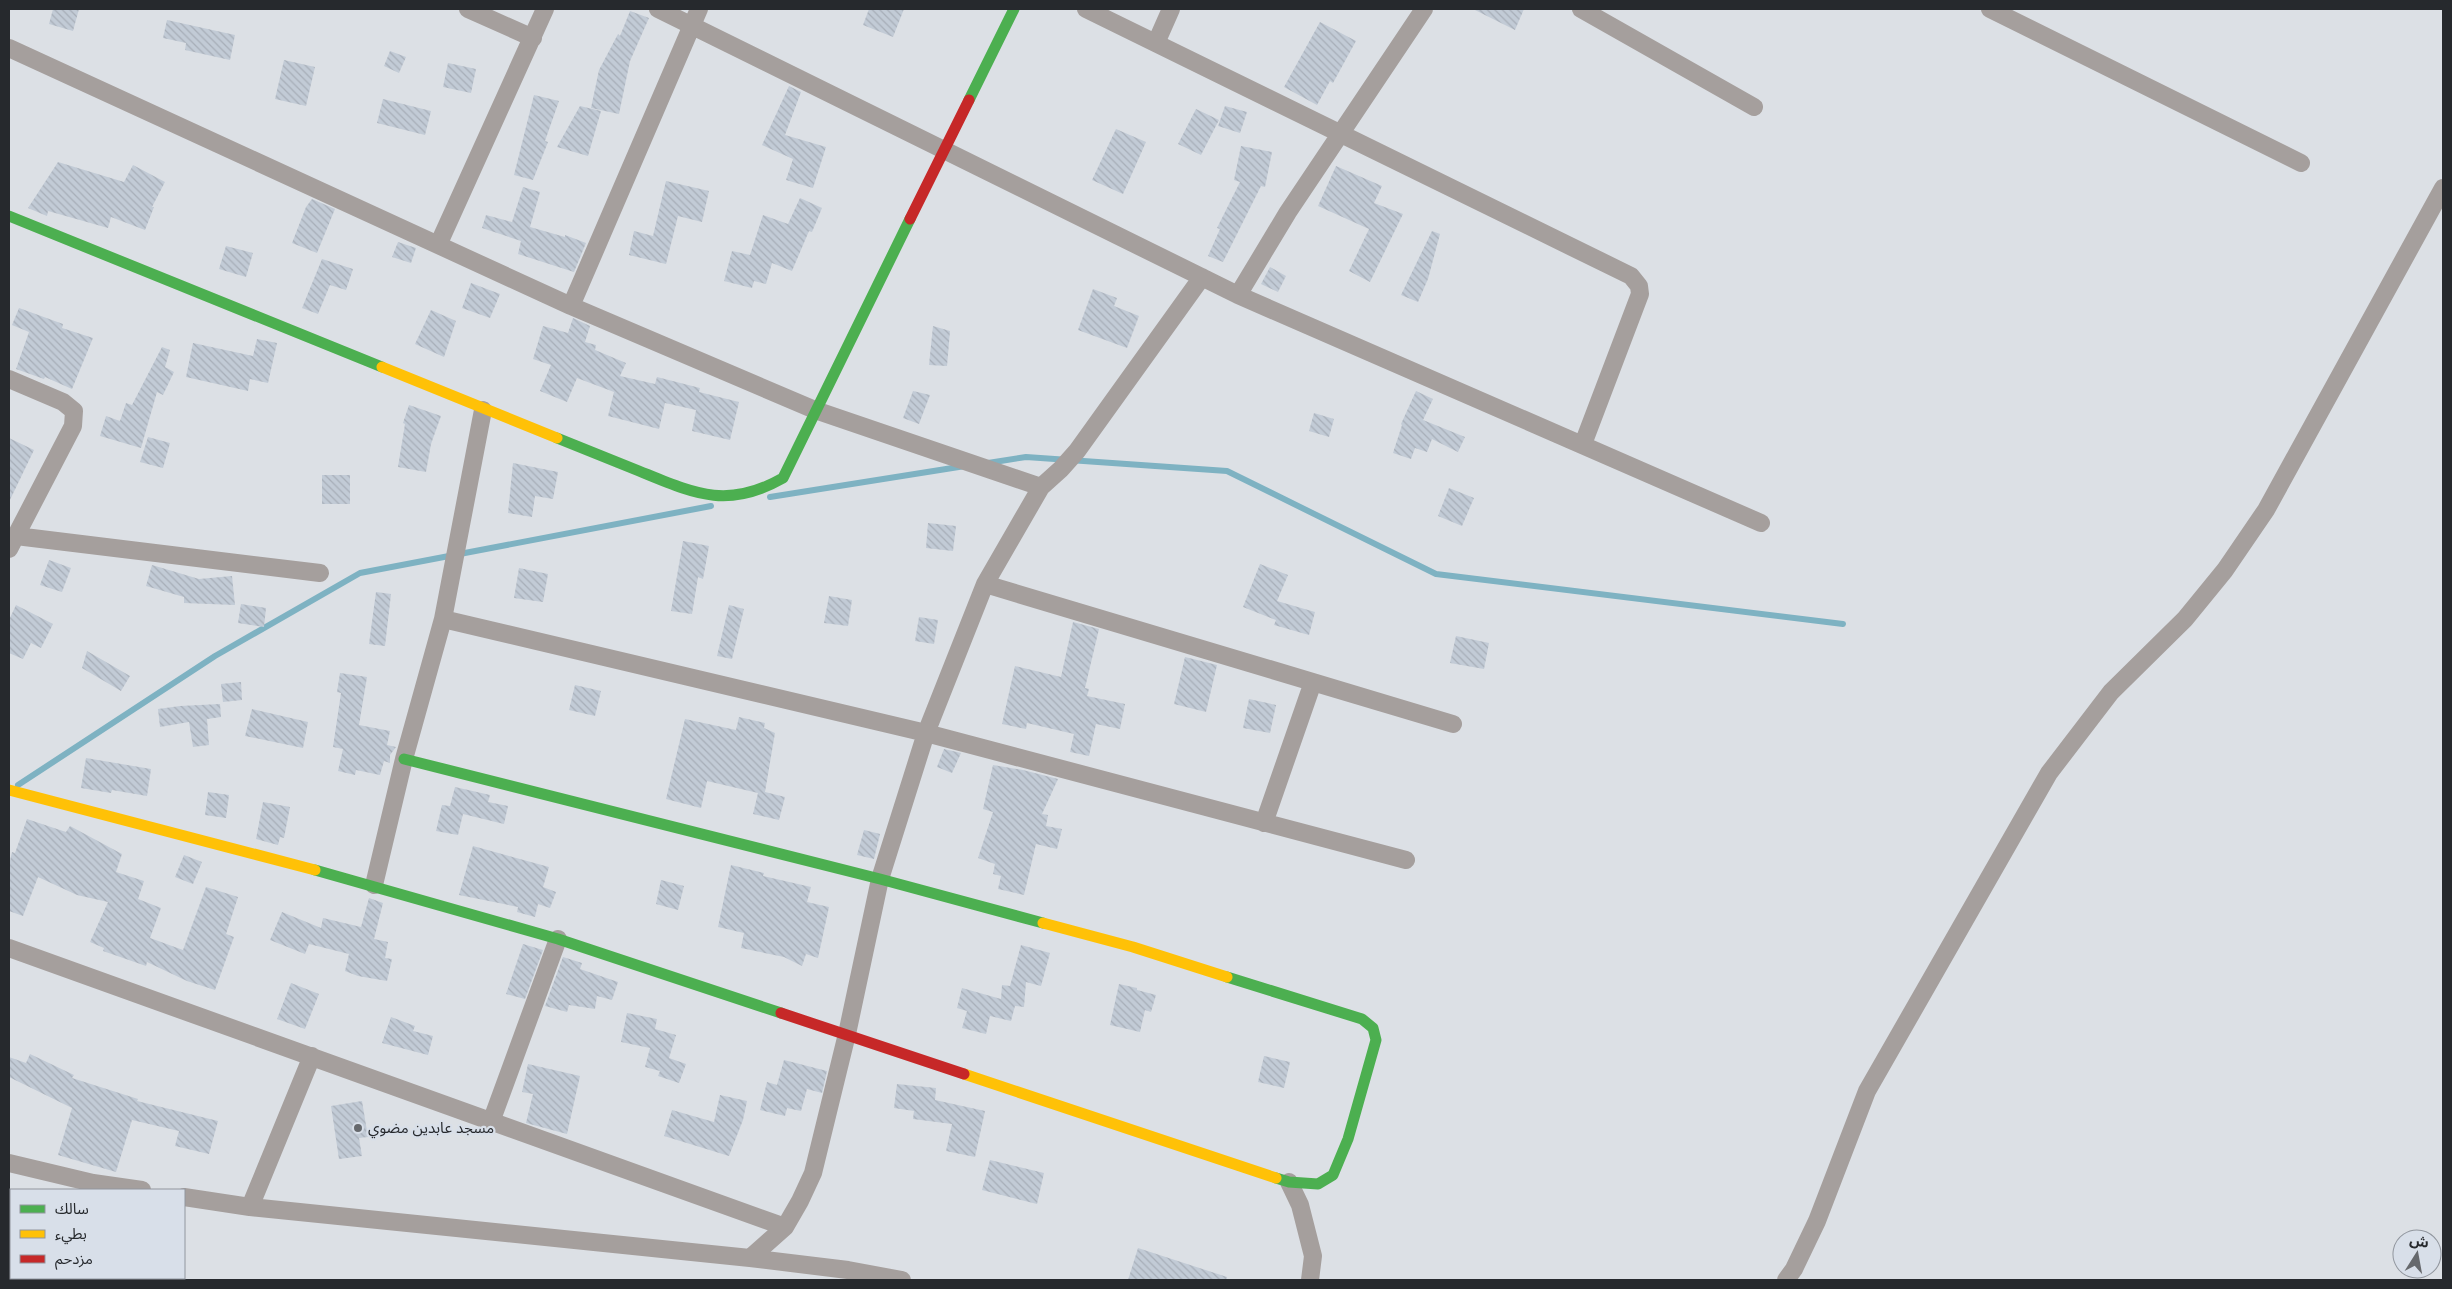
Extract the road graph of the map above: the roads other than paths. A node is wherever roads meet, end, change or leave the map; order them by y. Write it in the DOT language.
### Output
graph roads {
  1 [pos="468,9"];
  2 [pos="546,9"];
  3 [pos="658,9"];
  4 [pos="1014,9"];
  5 [pos="1086,9"];
  6 [pos="1172,9"];
  7 [pos="1424,9"];
  8 [pos="1581,9"];
  9 [pos="1990,9"];
  10 [pos="695,16"];
  11 [pos="533,38"];
  12 [pos="1156,43"];
  13 [pos="9,48"];
  14 [pos="1754,107"];
  15 [pos="1340,133"];
  16 [pos="943,149"];
  17 [pos="2301,163"];
  18 [pos="2443,188"];
  19 [pos="9,216"];
  20 [pos="439,244"];
  21 [pos="1202,277"];
  22 [pos="1238,294"];
  23 [pos="571,306"];
  24 [pos="9,379"];
  25 [pos="483,410"];
  26 [pos="815,410"];
  27 [pos="1583,444"];
  28 [pos="1041,487"];
  29 [pos="1761,523"];
  30 [pos="12,542"];
  31 [pos="320,574"];
  32 [pos="985,584"];
  33 [pos="443,619"];
  34 [pos="1313,682"];
  35 [pos="1453,724"];
  36 [pos="926,733"];
  37 [pos="404,759"];
  38 [pos="9,790"];
  39 [pos="1264,822"];
  40 [pos="1406,860"];
  41 [pos="880,878"];
  42 [pos="374,885"];
  43 [pos="558,939"];
  44 [pos="9,948"];
  45 [pos="847,1034"];
  46 [pos="312,1056"];
  47 [pos="491,1122"];
  48 [pos="9,1163"];
  49 [pos="1289,1182"];
  50 [pos="136,1189"];
  51 [pos="185,1197"];
  52 [pos="250,1207"];
  53 [pos="785,1226"];
  54 [pos="750,1258"];
  55 [pos="902,1280"];
  56 [pos="1310,1280"];
  57 [pos="1786,1280"];
  1 -- 11 [label="street"];
  2 -- 11 [label="street"];
  3 -- 10 [label="street"];
  4 -- 16 [label="street"];
  5 -- 12 [label="street"];
  6 -- 12 [label="street"];
  7 -- 15 [label="street"];
  8 -- 14 [label="street"];
  9 -- 17 [label="street"];
  10 -- 16 [label="street"];
  10 -- 23 [label="street"];
  11 -- 20 [label="street"];
  12 -- 15 [label="street"];
  13 -- 20 [label="street"];
  15 -- 22 [label="street"];
  15 -- 27 [label="street"];
  16 -- 21 [label="street"];
  16 -- 26 [label="street"];
  18 -- 57 [label="street"];
  19 -- 25 [label="street"];
  20 -- 23 [label="street"];
  21 -- 22 [label="street"];
  21 -- 28 [label="street"];
  22 -- 27 [label="street"];
  23 -- 26 [label="street"];
  24 -- 30 [label="street"];
  25 -- 26 [label="street"];
  25 -- 33 [label="street"];
  26 -- 28 [label="street"];
  27 -- 29 [label="street"];
  28 -- 32 [label="street"];
  30 -- 31 [label="street"];
  32 -- 34 [label="street"];
  32 -- 36 [label="street"];
  33 -- 36 [label="street"];
  33 -- 37 [label="street"];
  34 -- 35 [label="street"];
  34 -- 39 [label="street"];
  36 -- 39 [label="street"];
  36 -- 41 [label="street"];
  37 -- 41 [label="street"];
  37 -- 42 [label="street"];
  38 -- 42 [label="street"];
  39 -- 40 [label="street"];
  41 -- 45 [label="street"];
  41 -- 49 [label="street"];
  42 -- 43 [label="street"];
  43 -- 45 [label="street"];
  43 -- 47 [label="street"];
  44 -- 46 [label="street"];
  45 -- 49 [label="street"];
  45 -- 53 [label="street"];
  46 -- 47 [label="street"];
  46 -- 52 [label="street"];
  47 -- 53 [label="street"];
  48 -- 50 [label="street"];
  49 -- 56 [label="street"];
  51 -- 52 [label="street"];
  52 -- 54 [label="street"];
  53 -- 54 [label="street"];
  54 -- 55 [label="street"];
}
